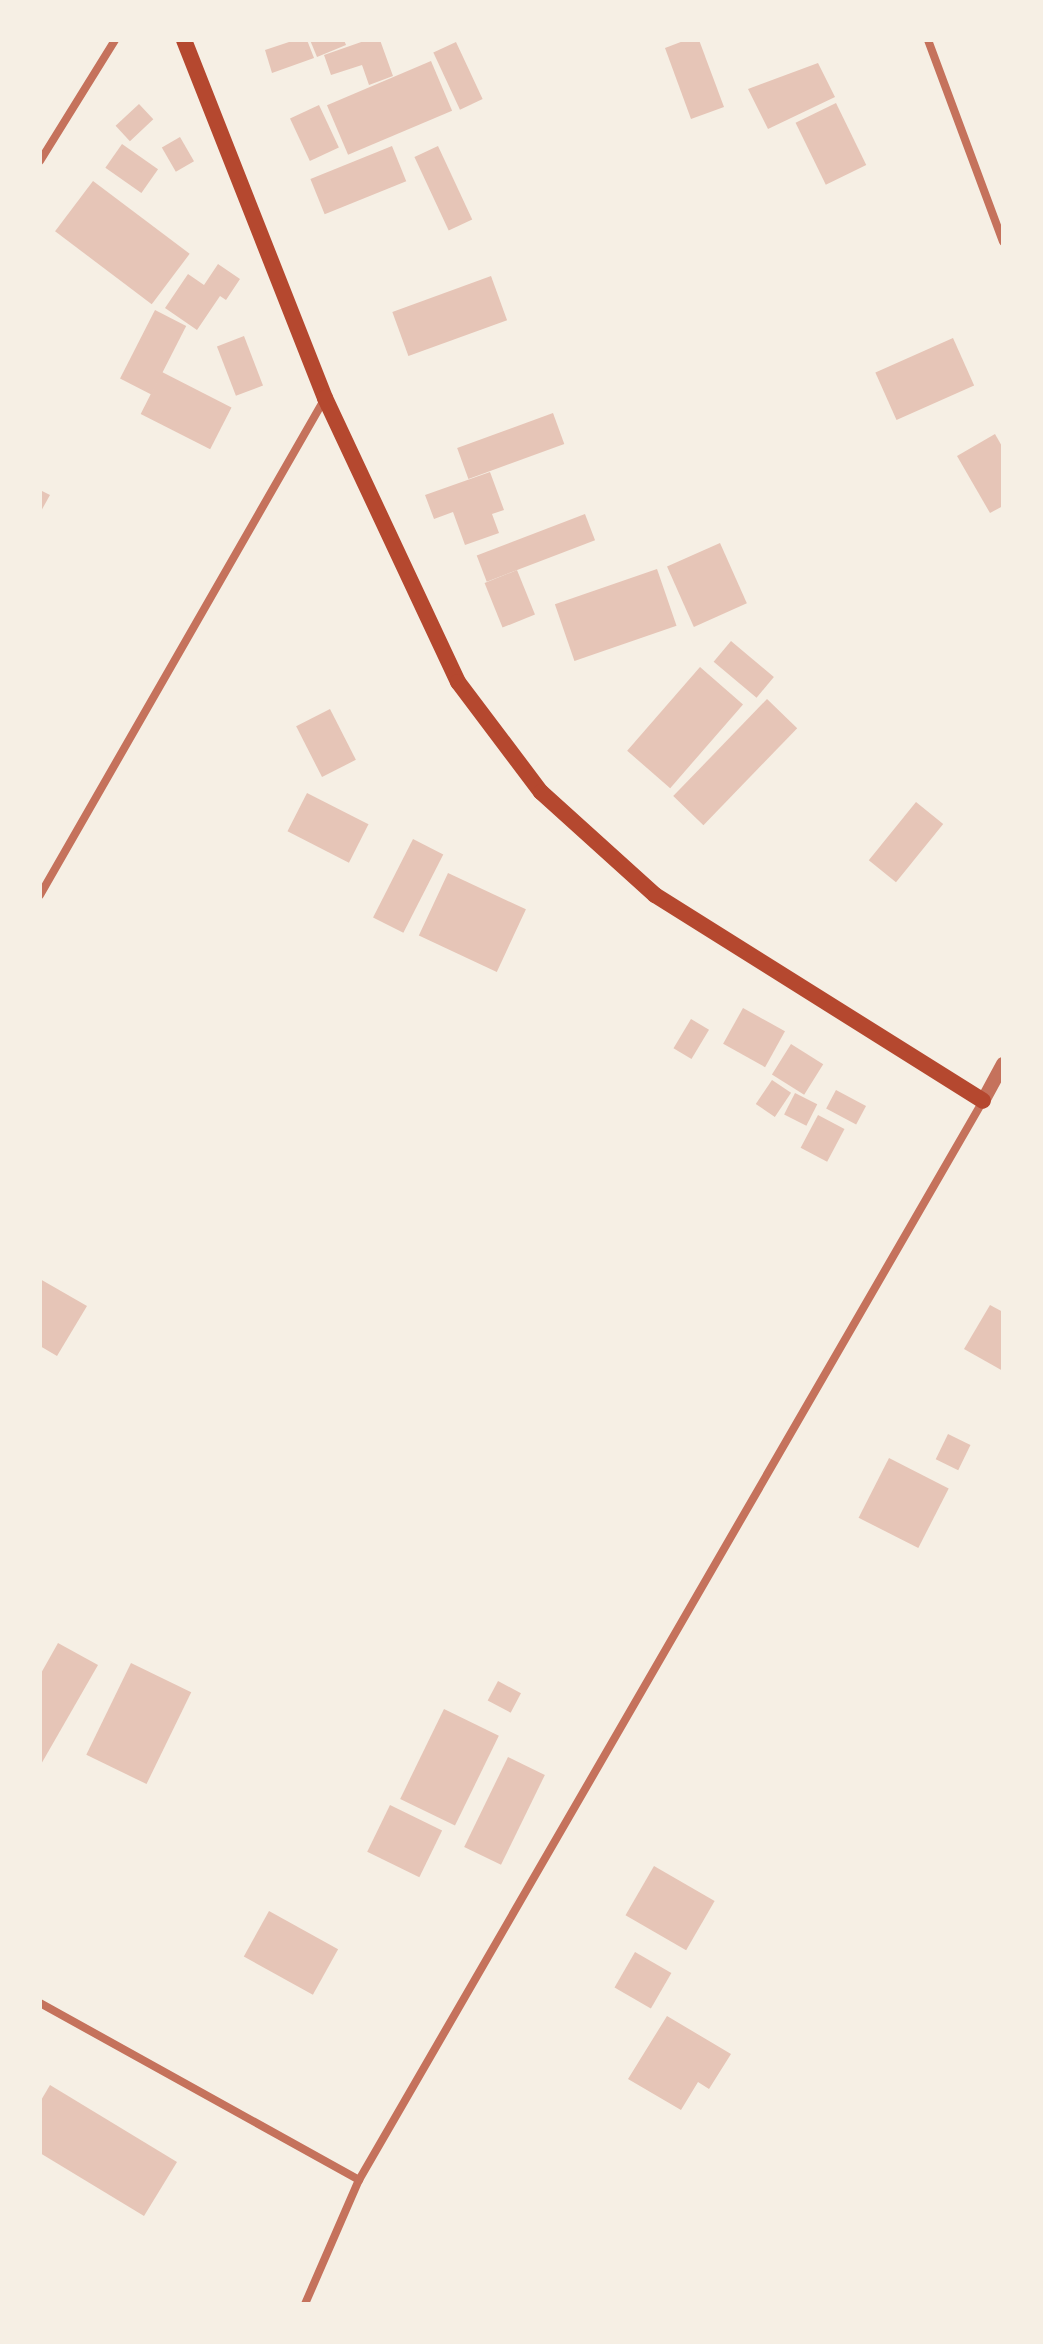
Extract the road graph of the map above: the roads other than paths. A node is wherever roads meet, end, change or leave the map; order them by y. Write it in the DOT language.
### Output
graph roads {
  1 [pos="115,40"];
  2 [pos="184,40"];
  3 [pos="928,40"];
  4 [pos="40,161"];
  5 [pos="1003,242"];
  6 [pos="325,398"];
  7 [pos="40,895"];
  8 [pos="1003,1064"];
  9 [pos="983,1101"];
  10 [pos="40,2003"];
  11 [pos="359,2180"];
  12 [pos="305,2304"];
  1 -- 4 [label="street"];
  2 -- 6 [label="main road"];
  3 -- 5 [label="street"];
  6 -- 7 [label="street"];
  6 -- 9 [label="main road"];
  8 -- 9 [label="street"];
  9 -- 11 [label="street"];
  10 -- 11 [label="street"];
  11 -- 12 [label="street"];
}
